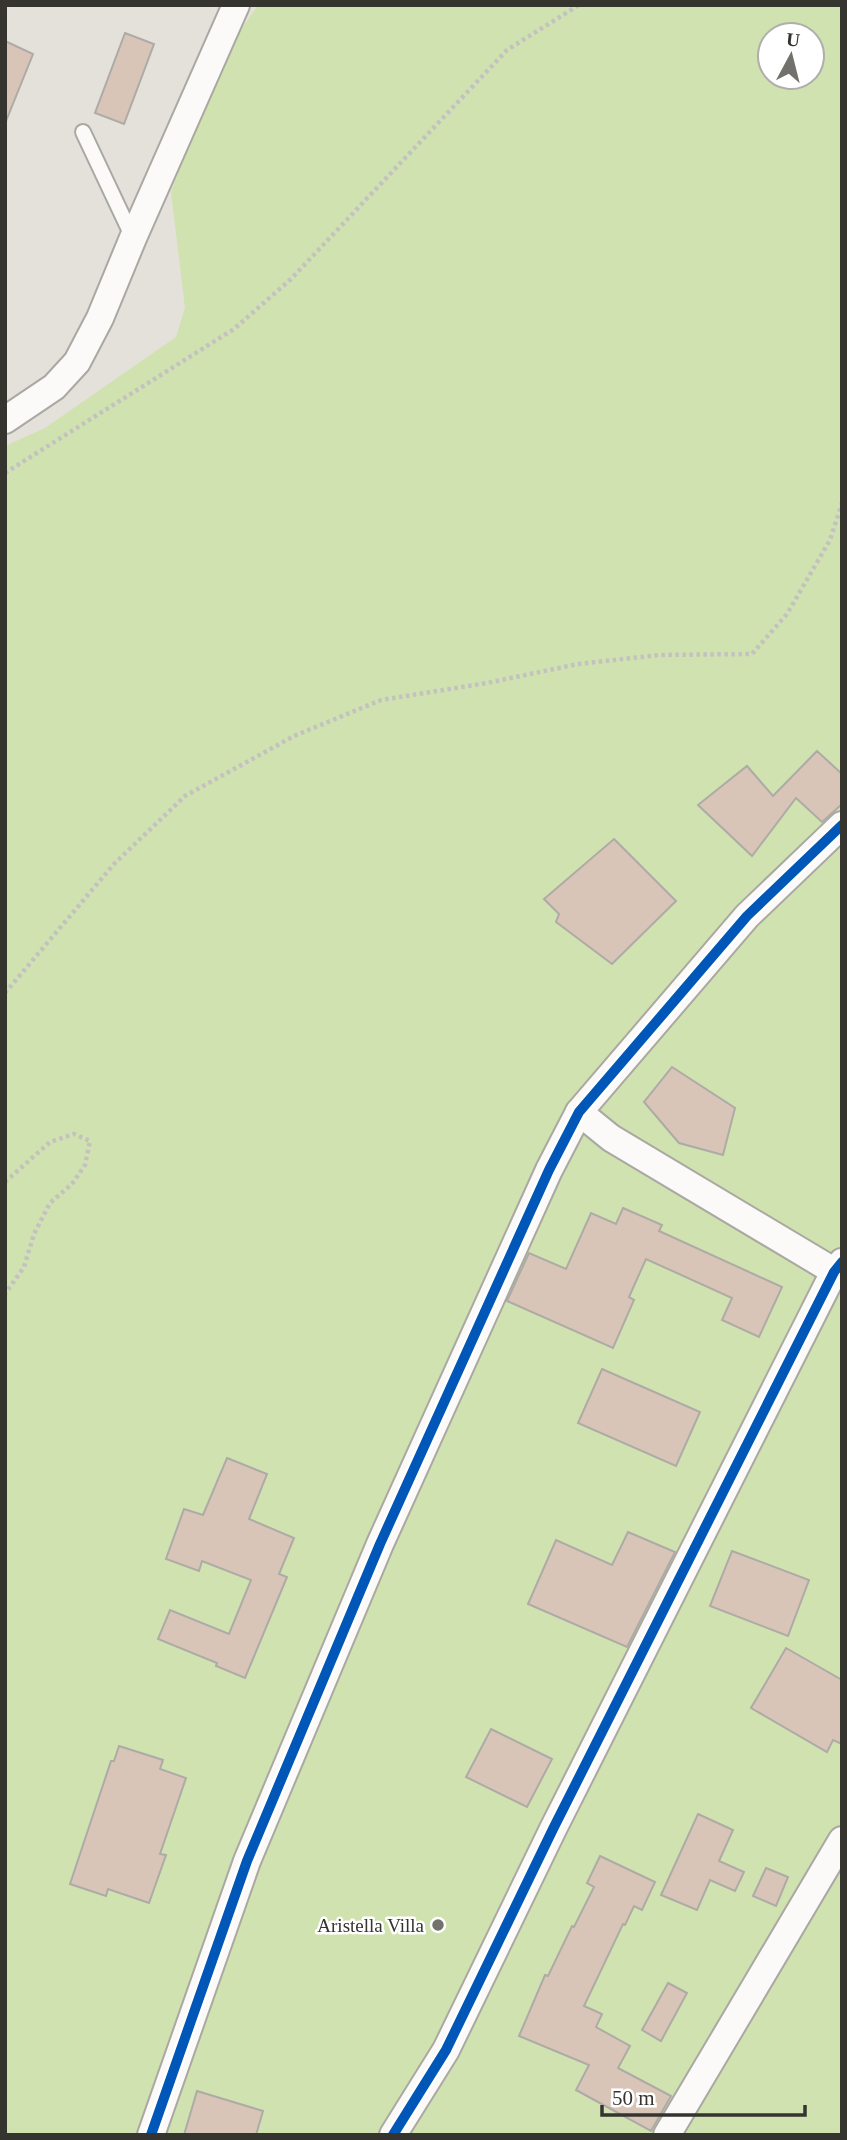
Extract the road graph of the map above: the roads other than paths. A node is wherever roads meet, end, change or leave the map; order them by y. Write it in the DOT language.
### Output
graph roads {
  1 [pos="236,5"];
  2 [pos="83,132"];
  3 [pos="133,238"];
  4 [pos="5,419"];
  5 [pos="842,825"];
  6 [pos="579,1112"];
  7 [pos="839,1270"];
  8 [pos="842,1840"];
  9 [pos="151,2135"];
  10 [pos="393,2135"];
  11 [pos="667,2135"];
  1 -- 3 [label="street"];
  2 -- 3 [label="lane"];
  3 -- 4 [label="street"];
  5 -- 6 [label="street"];
  6 -- 7 [label="street"];
  6 -- 9 [label="street"];
  7 -- 10 [label="street"];
  8 -- 11 [label="street"];
}
